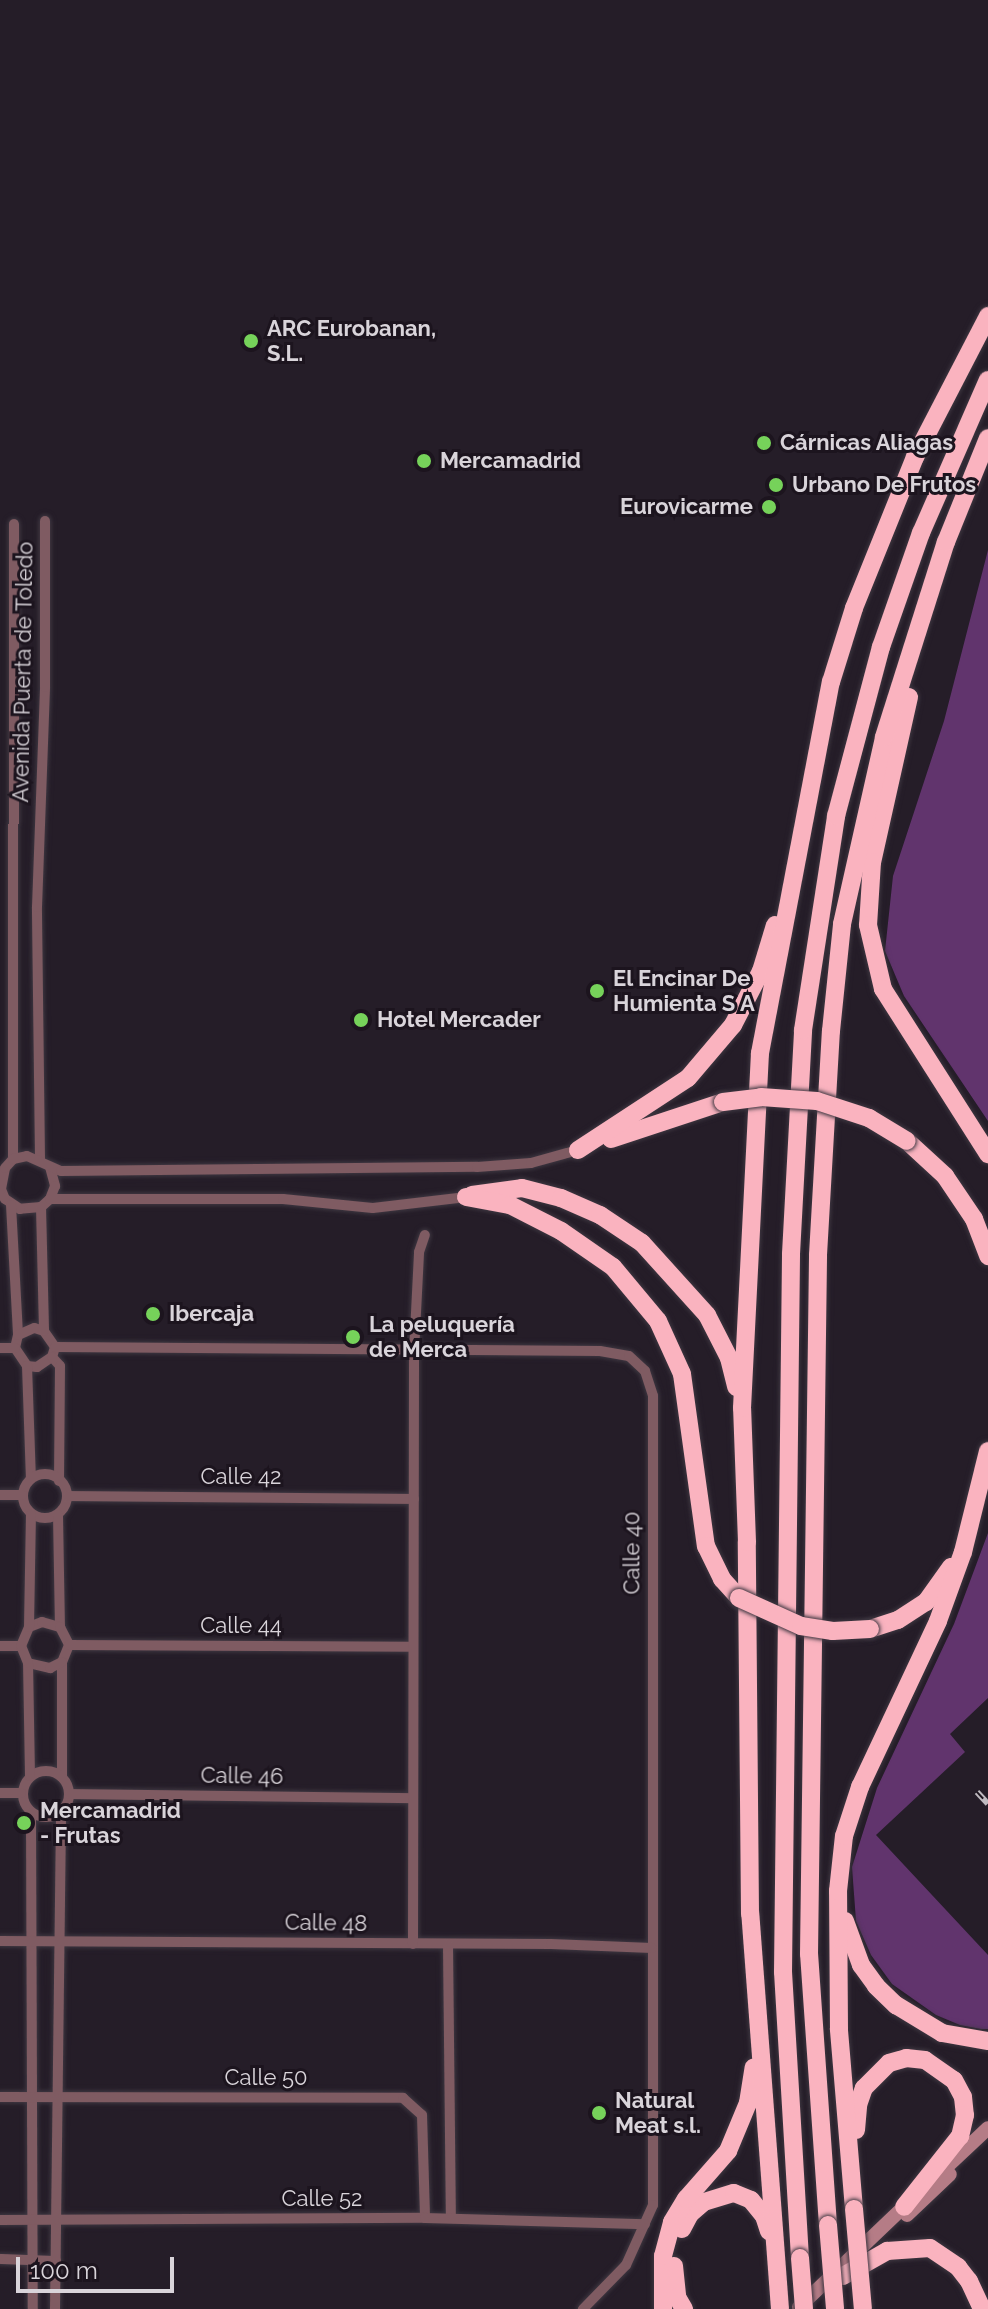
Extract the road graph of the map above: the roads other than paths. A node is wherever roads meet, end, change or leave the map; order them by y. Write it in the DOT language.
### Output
graph roads {
  1 [pos="988,316"];
  2 [pos="988,380"];
  3 [pos="988,438"];
  4 [pos="45,521"];
  5 [pos="14,524"];
  6 [pos="946,542"];
  7 [pos="806,823"];
  8 [pos="578,1150"];
  9 [pos="988,1154"];
  10 [pos="13,1159"];
  11 [pos="40,1159"];
  12 [pos="50,1167"];
  13 [pos="2,1169"];
  14 [pos="466,1197"];
  15 [pos="5,1201"];
  16 [pos="46,1203"];
  17 [pos="425,1235"];
  18 [pos="988,1256"];
  19 [pos="44,1331"];
  20 [pos="18,1335"];
  21 [pos="0,1348"];
  22 [pos="15,1348"];
  23 [pos="54,1352"];
  24 [pos="414,1352"];
  25 [pos="27,1366"];
  26 [pos="742,1408"];
  27 [pos="988,1451"];
  28 [pos="31,1478"];
  29 [pos="59,1481"];
  30 [pos="0,1495"];
  31 [pos="22,1495"];
  32 [pos="68,1496"];
  33 [pos="414,1499"];
  34 [pos="31,1514"];
  35 [pos="58,1515"];
  36 [pos="963,1552"];
  37 [pos="29,1627"];
  38 [pos="60,1627"];
  39 [pos="69,1645"];
  40 [pos="0,1646"];
  41 [pos="21,1646"];
  42 [pos="413,1647"];
  43 [pos="62,1662"];
  44 [pos="28,1663"];
  45 [pos="30,1776"];
  46 [pos="62,1777"];
  47 [pos="0,1793"];
  48 [pos="21,1793"];
  49 [pos="70,1794"];
  50 [pos="413,1798"];
  51 [pos="61,1812"];
  52 [pos="31,1813"];
  53 [pos="838,1891"];
  54 [pos="0,1941"];
  55 [pos="31,1941"];
  56 [pos="59,1941"];
  57 [pos="413,1944"];
  58 [pos="448,1944"];
  59 [pos="652,1948"];
  60 [pos="759,2036"];
  61 [pos="988,2041"];
  62 [pos="0,2097"];
  63 [pos="33,2097"];
  64 [pos="58,2097"];
  65 [pos="988,2128"];
  66 [pos="988,2138"];
  67 [pos="852,2180"];
  68 [pos="904,2207"];
  69 [pos="425,2218"];
  70 [pos="451,2218"];
  71 [pos="0,2220"];
  72 [pos="34,2220"];
  73 [pos="57,2220"];
  74 [pos="645,2224"];
  75 [pos="777,2256"];
  76 [pos="0,2259"];
  77 [pos="34,2260"];
  78 [pos="56,2261"];
  79 [pos="843,2276"];
  80 [pos="33,2309"];
  81 [pos="55,2309"];
  82 [pos="583,2309"];
  83 [pos="663,2309"];
  84 [pos="684,2309"];
  85 [pos="780,2309"];
  86 [pos="797,2309"];
  87 [pos="806,2309"];
  88 [pos="835,2309"];
  89 [pos="863,2309"];
  90 [pos="982,2309"];
  1 -- 7 [label="highway"];
  2 -- 87 [label="highway, bridge"];
  3 -- 6 [label="highway"];
  4 -- 11 [label="street, Avenida Puerta de Toledo"];
  5 -- 10 [label="street, Avenida Puerta de Toledo"];
  6 -- 9 [label="highway"];
  6 -- 88 [label="highway, bridge"];
  7 -- 8 [label="highway"];
  7 -- 26 [label="highway"];
  8 -- 12 [label="street"];
  8 -- 18 [label="highway, bridge"];
  10 -- 11 [label="street"];
  10 -- 13 [label="street"];
  11 -- 12 [label="street"];
  12 -- 16 [label="street"];
  13 -- 15 [label="street"];
  14 -- 16 [label="street"];
  14 -- 26 [label="highway"];
  14 -- 36 [label="highway, bridge"];
  15 -- 16 [label="street"];
  15 -- 20 [label="street"];
  16 -- 19 [label="street"];
  17 -- 24 [label="street"];
  19 -- 20 [label="street"];
  19 -- 23 [label="street"];
  20 -- 22 [label="street"];
  21 -- 22 [label="street"];
  22 -- 25 [label="street"];
  23 -- 24 [label="street, Calle 40"];
  23 -- 25 [label="street"];
  23 -- 29 [label="street"];
  24 -- 33 [label="street"];
  24 -- 59 [label="street, Calle 40"];
  25 -- 28 [label="street"];
  26 -- 60 [label="highway"];
  27 -- 36 [label="highway"];
  28 -- 29 [label="street"];
  28 -- 31 [label="street"];
  29 -- 32 [label="street"];
  30 -- 31 [label="street"];
  31 -- 34 [label="street"];
  32 -- 33 [label="street, Calle 42"];
  32 -- 35 [label="street"];
  33 -- 42 [label="street"];
  34 -- 35 [label="street"];
  34 -- 37 [label="street"];
  35 -- 38 [label="street"];
  36 -- 53 [label="highway"];
  37 -- 38 [label="street"];
  37 -- 41 [label="street"];
  38 -- 39 [label="street"];
  39 -- 42 [label="street, Calle 44"];
  39 -- 43 [label="street"];
  40 -- 41 [label="street"];
  41 -- 44 [label="street"];
  42 -- 50 [label="street"];
  43 -- 44 [label="street"];
  43 -- 46 [label="street"];
  44 -- 45 [label="street"];
  45 -- 46 [label="street"];
  45 -- 48 [label="street"];
  46 -- 49 [label="street"];
  47 -- 48 [label="street"];
  48 -- 52 [label="street"];
  49 -- 50 [label="street, Calle 46"];
  49 -- 51 [label="street"];
  50 -- 57 [label="street"];
  51 -- 52 [label="street"];
  51 -- 56 [label="street"];
  52 -- 55 [label="street"];
  53 -- 61 [label="highway"];
  53 -- 67 [label="highway"];
  54 -- 55 [label="street, Calle 48"];
  55 -- 56 [label="street, Calle 48"];
  55 -- 63 [label="street"];
  56 -- 57 [label="street, Calle 48"];
  56 -- 64 [label="street"];
  57 -- 58 [label="street, Calle 48"];
  58 -- 59 [label="street, Calle 48"];
  58 -- 70 [label="street"];
  59 -- 74 [label="street, Calle 40"];
  60 -- 75 [label="highway"];
  60 -- 83 [label="highway"];
  62 -- 63 [label="street, Calle 50"];
  63 -- 64 [label="street, Calle 50"];
  63 -- 72 [label="street"];
  64 -- 69 [label="street, Calle 50"];
  64 -- 73 [label="street"];
  65 -- 68 [label="main road"];
  66 -- 79 [label="main road"];
  67 -- 68 [label="highway"];
  67 -- 89 [label="highway, bridge"];
  68 -- 86 [label="main road"];
  69 -- 70 [label="street, Calle 52"];
  69 -- 73 [label="street, Calle 52"];
  70 -- 74 [label="street, Calle 52"];
  71 -- 72 [label="street, Calle 52"];
  72 -- 73 [label="street, Calle 52"];
  72 -- 77 [label="street"];
  73 -- 78 [label="street"];
  74 -- 82 [label="street, Calle 40"];
  75 -- 84 [label="highway"];
  75 -- 85 [label="highway"];
  76 -- 77 [label="street"];
  77 -- 78 [label="street"];
  77 -- 80 [label="street"];
  78 -- 81 [label="street"];
  79 -- 87 [label="main road"];
  79 -- 90 [label="highway"];
}
